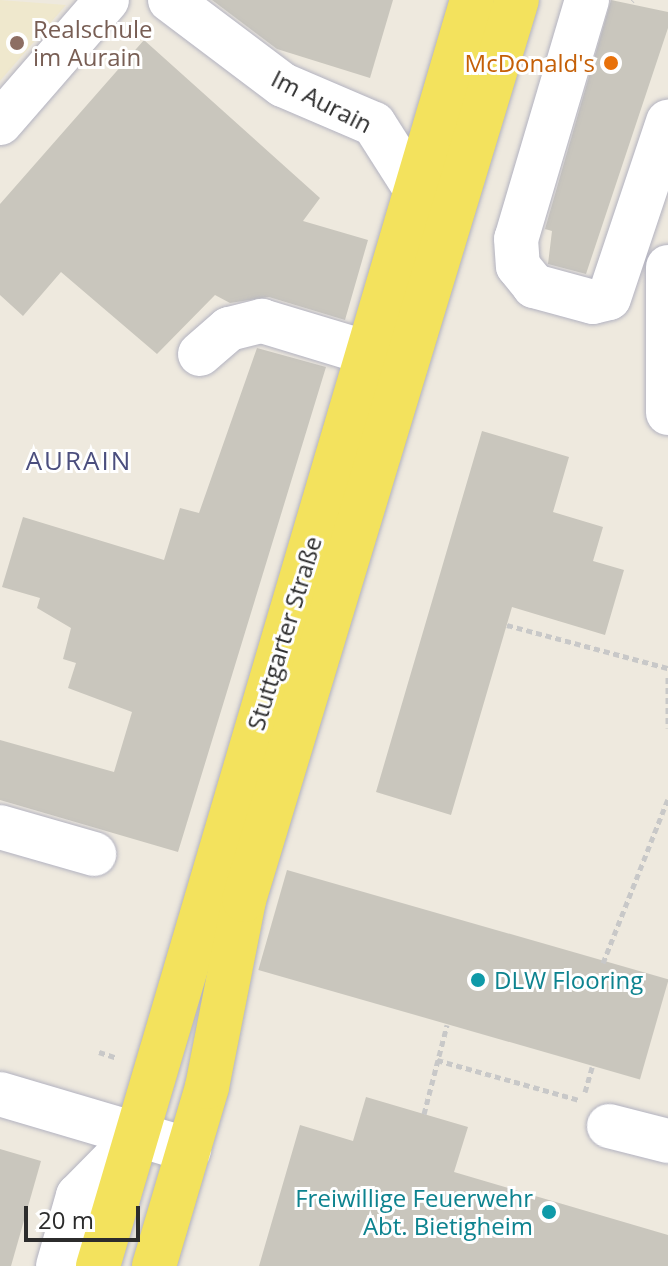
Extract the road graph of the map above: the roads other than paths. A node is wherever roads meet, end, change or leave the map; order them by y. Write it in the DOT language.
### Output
graph roads {
  1 [pos="107,0"];
  2 [pos="170,0"];
  3 [pos="472,0"];
  4 [pos="517,0"];
  5 [pos="587,0"];
  6 [pos="668,122"];
  7 [pos="0,123"];
  8 [pos="416,190"];
  9 [pos="668,267"];
  10 [pos="368,353"];
  11 [pos="200,354"];
  12 [pos="668,413"];
  13 [pos="0,827"];
  14 [pos="94,854"];
  15 [pos="0,1094"];
  16 [pos="596,1113"];
  17 [pos="137,1136"];
  18 [pos="668,1141"];
  19 [pos="189,1150"];
  20 [pos="58,1266"];
  21 [pos="98,1266"];
  22 [pos="154,1266"];
  1 -- 7 [label="street"];
  2 -- 8 [label="street, Im Aurain"];
  3 -- 8 [label="main road, Stuttgarter Straße"];
  4 -- 19 [label="main road, Stuttgarter Straße"];
  5 -- 6 [label="street"];
  8 -- 10 [label="main road, Stuttgarter Straße"];
  9 -- 12 [label="street"];
  10 -- 11 [label="street"];
  10 -- 17 [label="main road, Stuttgarter Straße"];
  13 -- 14 [label="street"];
  15 -- 17 [label="street"];
  16 -- 18 [label="street"];
  17 -- 19 [label="street"];
  17 -- 20 [label="street"];
  17 -- 21 [label="main road, Stuttgarter Straße"];
  19 -- 22 [label="main road, Stuttgarter Straße"];
}
